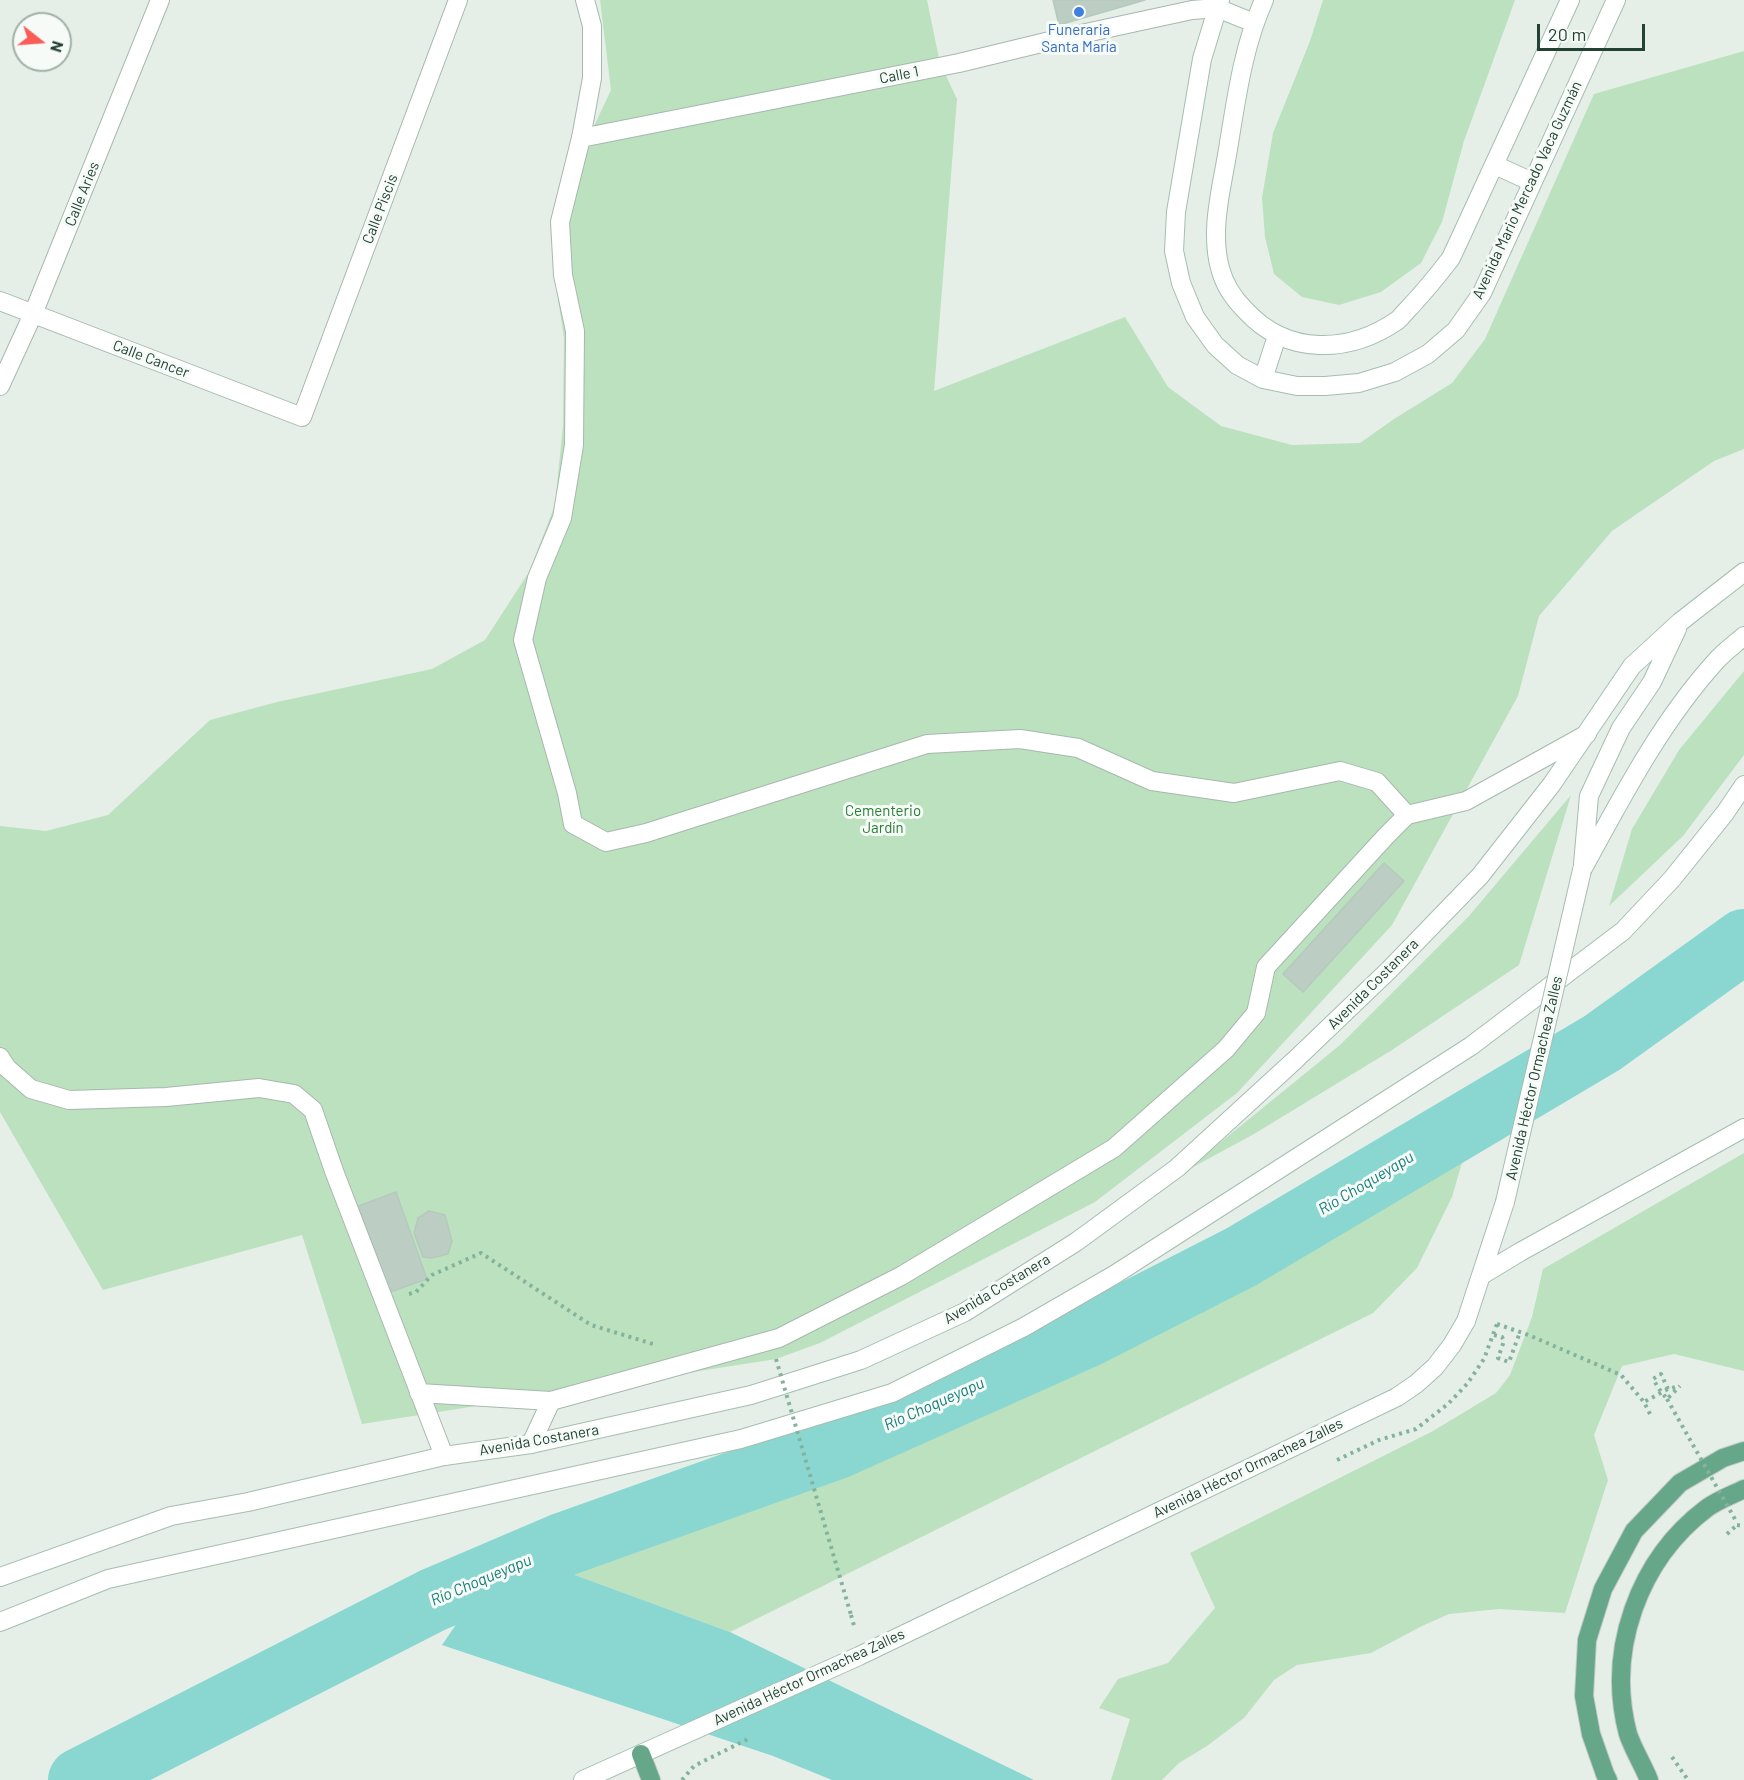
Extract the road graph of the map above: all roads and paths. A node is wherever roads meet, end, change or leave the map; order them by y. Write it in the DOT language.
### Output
graph roads {
  1 [pos="160,0"];
  2 [pos="458,0"];
  3 [pos="585,0"];
  4 [pos="1264,0"];
  5 [pos="1570,0"];
  6 [pos="1616,0"];
  7 [pos="1218,4"];
  8 [pos="1254,23"];
  9 [pos="581,138"];
  10 [pos="1495,165"];
  11 [pos="1532,182"];
  12 [pos="0,301"];
  13 [pos="33,314"];
  14 [pos="1277,336"];
  15 [pos="1263,379"];
  16 [pos="0,386"];
  17 [pos="302,417"];
  18 [pos="1744,572"];
  19 [pos="1680,622"];
  20 [pos="1744,636"];
  21 [pos="1587,734"];
  22 [pos="1744,785"];
  23 [pos="1407,815"];
  24 [pos="1582,870"];
  25 [pos="0,1057"];
  26 [pos="1744,1128"];
  27 [pos="1482,1275"];
  28 [pos="384,1302"];
  29 [pos="1497,1324"];
  30 [pos="1522,1333"];
  31 [pos="1494,1335"];
  32 [pos="654,1344"];
  33 [pos="776,1359"];
  34 [pos="1668,1389"];
  35 [pos="419,1393"];
  36 [pos="1667,1399"];
  37 [pos="551,1401"];
  38 [pos="1644,1402"];
  39 [pos="1650,1414"];
  40 [pos="531,1444"];
  41 [pos="1744,1451"];
  42 [pos="444,1456"];
  43 [pos="1744,1489"];
  44 [pos="1736,1521"];
  45 [pos="1728,1522"];
  46 [pos="1744,1526"];
  47 [pos="1727,1534"];
  48 [pos="0,1577"];
  49 [pos="0,1622"];
  50 [pos="855,1630"];
  51 [pos="641,1754"];
  52 [pos="1670,1754"];
  53 [pos="583,1780"];
  54 [pos="651,1780"];
  55 [pos="1608,1780"];
  56 [pos="1649,1780"];
  57 [pos="1688,1780"];
  1 -- 13 [label="main road, Calle Aries"];
  2 -- 17 [label="main road, Calle Piscis"];
  3 -- 9 [label="main road"];
  4 -- 8 [label="main road"];
  5 -- 10 [label="main road"];
  6 -- 11 [label="main road, Avenida Mario Mercado Vaca Guzmán"];
  7 -- 8 [label="main road"];
  7 -- 9 [label="main road, Calle 1"];
  7 -- 15 [label="main road, Avenida Mario Mercado Vaca Guzmán"];
  8 -- 14 [label="main road"];
  9 -- 23 [label="main road"];
  10 -- 11 [label="main road"];
  10 -- 14 [label="main road"];
  11 -- 15 [label="main road, Avenida Mario Mercado Vaca Guzmán"];
  12 -- 13 [label="main road, Calle Cancer"];
  13 -- 16 [label="main road, Calle Aries"];
  13 -- 17 [label="main road, Calle Cancer"];
  14 -- 15 [label="main road"];
  18 -- 19 [label="main road, Avenida Costanera"];
  19 -- 21 [label="main road, Avenida Costanera"];
  19 -- 24 [label="main road"];
  20 -- 24 [label="main road"];
  21 -- 23 [label="main road"];
  21 -- 40 [label="main road, Avenida Costanera"];
  22 -- 49 [label="main road"];
  23 -- 37 [label="main road"];
  24 -- 27 [label="main road, Avenida Héctor Ormachea Zalles, bridge"];
  25 -- 28 [label="main road"];
  26 -- 27 [label="main road"];
  27 -- 51 [label="main road, Avenida Héctor Ormachea Zalles"];
  28 -- 32 [label="path"];
  28 -- 35 [label="main road"];
  29 -- 30 [label="path"];
  30 -- 31 [label="path"];
  30 -- 38 [label="path"];
  33 -- 50 [label="path, bridge"];
  34 -- 36 [label="path"];
  34 -- 36 [label="path"];
  34 -- 38 [label="path"];
  35 -- 37 [label="main road"];
  35 -- 42 [label="main road"];
  36 -- 44 [label="path, bridge"];
  37 -- 40 [label="main road"];
  38 -- 39 [label="path"];
  40 -- 42 [label="main road, Avenida Costanera"];
  41 -- 55 [label="main road"];
  42 -- 48 [label="main road, Avenida Costanera"];
  43 -- 56 [label="main road"];
  44 -- 45 [label="path"];
  44 -- 46 [label="path"];
  44 -- 47 [label="path"];
  51 -- 53 [label="main road, Avenida Héctor Ormachea Zalles"];
  51 -- 54 [label="main road"];
  52 -- 57 [label="path"];
}
